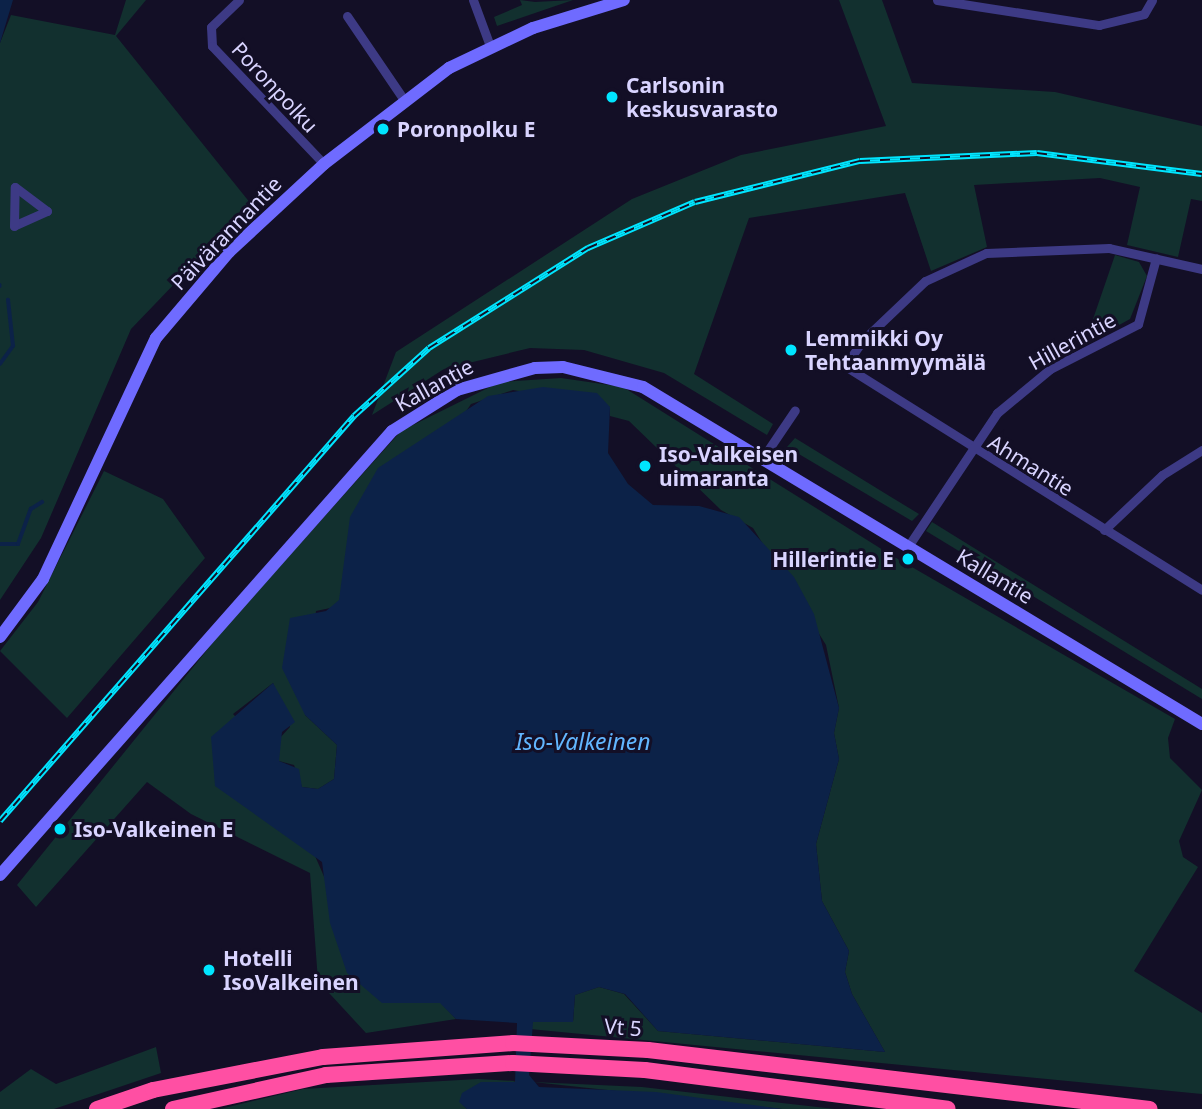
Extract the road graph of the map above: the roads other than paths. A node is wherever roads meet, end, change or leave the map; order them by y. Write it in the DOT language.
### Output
graph roads {
  1 [pos="239,0"];
  2 [pos="473,0"];
  3 [pos="624,0"];
  4 [pos="937,0"];
  5 [pos="1152,0"];
  6 [pos="347,16"];
  7 [pos="490,46"];
  8 [pos="404,100"];
  9 [pos="324,164"];
  10 [pos="47,211"];
  11 [pos="1156,258"];
  12 [pos="1202,269"];
  13 [pos="796,410"];
  14 [pos="969,446"];
  15 [pos="1202,450"];
  16 [pos="764,456"];
  17 [pos="1104,530"];
  18 [pos="909,545"];
  19 [pos="1202,590"];
  20 [pos="0,637"];
  21 [pos="1202,724"];
  22 [pos="0,875"];
  23 [pos="97,1109"];
  24 [pos="173,1109"];
  25 [pos="948,1109"];
  26 [pos="1150,1109"];
  1 -- 9 [label="street, Poronpolku"];
  2 -- 7 [label="street"];
  3 -- 7 [label="main road, Päivärannantie"];
  4 -- 5 [label="street"];
  6 -- 8 [label="street"];
  7 -- 8 [label="main road, Päivärannantie"];
  8 -- 9 [label="main road, Päivärannantie"];
  9 -- 20 [label="main road, Päivärannantie"];
  10 -- 10 [label="street"];
  11 -- 12 [label="street"];
  11 -- 14 [label="street, Hillerintie"];
  11 -- 14 [label="street, Ahmantie"];
  13 -- 16 [label="street"];
  14 -- 17 [label="street, Ahmantie"];
  14 -- 18 [label="street, Hillerintie"];
  15 -- 17 [label="street"];
  16 -- 18 [label="main road, Kallantie"];
  16 -- 22 [label="main road, Kallantie"];
  17 -- 19 [label="street, Ahmantie"];
  18 -- 21 [label="main road, Kallantie"];
  23 -- 26 [label="highway, Vt 5"];
  24 -- 25 [label="highway, Vt 5"];
}
